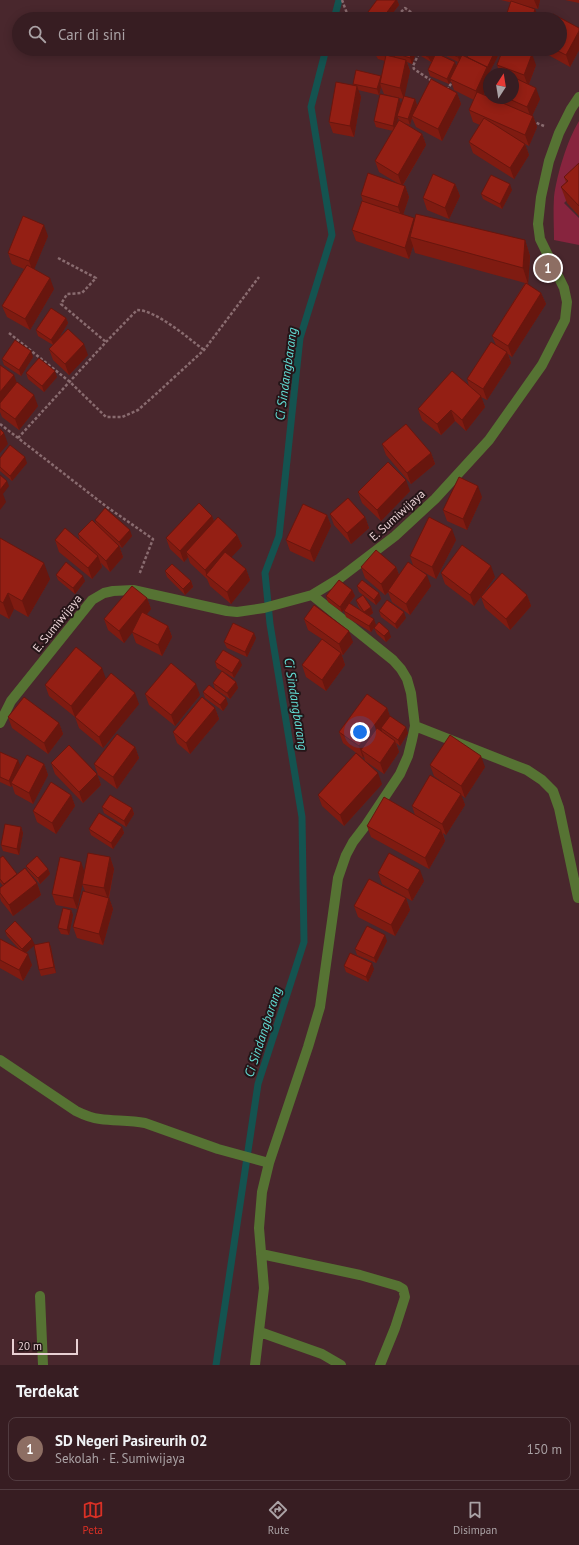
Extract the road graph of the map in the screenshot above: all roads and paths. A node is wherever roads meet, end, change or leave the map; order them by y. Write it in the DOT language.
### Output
graph roads {
  1 [pos="342,0"];
  2 [pos="346,12"];
  3 [pos="401,12"];
  4 [pos="411,12"];
  5 [pos="418,56"];
  6 [pos="454,77"];
  7 [pos="436,84"];
  8 [pos="442,88"];
  9 [pos="579,97"];
  10 [pos="530,120"];
  11 [pos="559,133"];
  12 [pos="58,258"];
  13 [pos="259,277"];
  14 [pos="9,333"];
  15 [pos="106,342"];
  16 [pos="204,350"];
  17 [pos="70,382"];
  18 [pos="0,424"];
  19 [pos="18,438"];
  20 [pos="134,590"];
  21 [pos="312,595"];
  22 [pos="0,723"];
  23 [pos="415,726"];
  24 [pos="578,898"];
  25 [pos="0,1060"];
  26 [pos="269,1163"];
  27 [pos="261,1254"];
  28 [pos="40,1296"];
  29 [pos="260,1332"];
  30 [pos="43,1365"];
  31 [pos="255,1365"];
  32 [pos="341,1365"];
  33 [pos="380,1365"];
  1 -- 2 [label="path"];
  3 -- 4 [label="path"];
  5 -- 7 [label="path"];
  6 -- 8 [label="path"];
  9 -- 11 [label="street, E. Sumiwijaya"];
  10 -- 11 [label="path"];
  11 -- 21 [label="street, E. Sumiwijaya"];
  12 -- 15 [label="path"];
  13 -- 16 [label="path"];
  14 -- 17 [label="path"];
  15 -- 16 [label="path"];
  15 -- 17 [label="path"];
  16 -- 17 [label="path"];
  17 -- 19 [label="path"];
  18 -- 19 [label="path"];
  19 -- 20 [label="path"];
  20 -- 21 [label="street, E. Sumiwijaya"];
  20 -- 22 [label="street, E. Sumiwijaya"];
  21 -- 23 [label="street"];
  23 -- 24 [label="street"];
  23 -- 26 [label="street"];
  25 -- 26 [label="street"];
  26 -- 27 [label="street"];
  27 -- 29 [label="street"];
  27 -- 33 [label="street"];
  28 -- 30 [label="street"];
  29 -- 31 [label="street"];
  29 -- 32 [label="street"];
}
